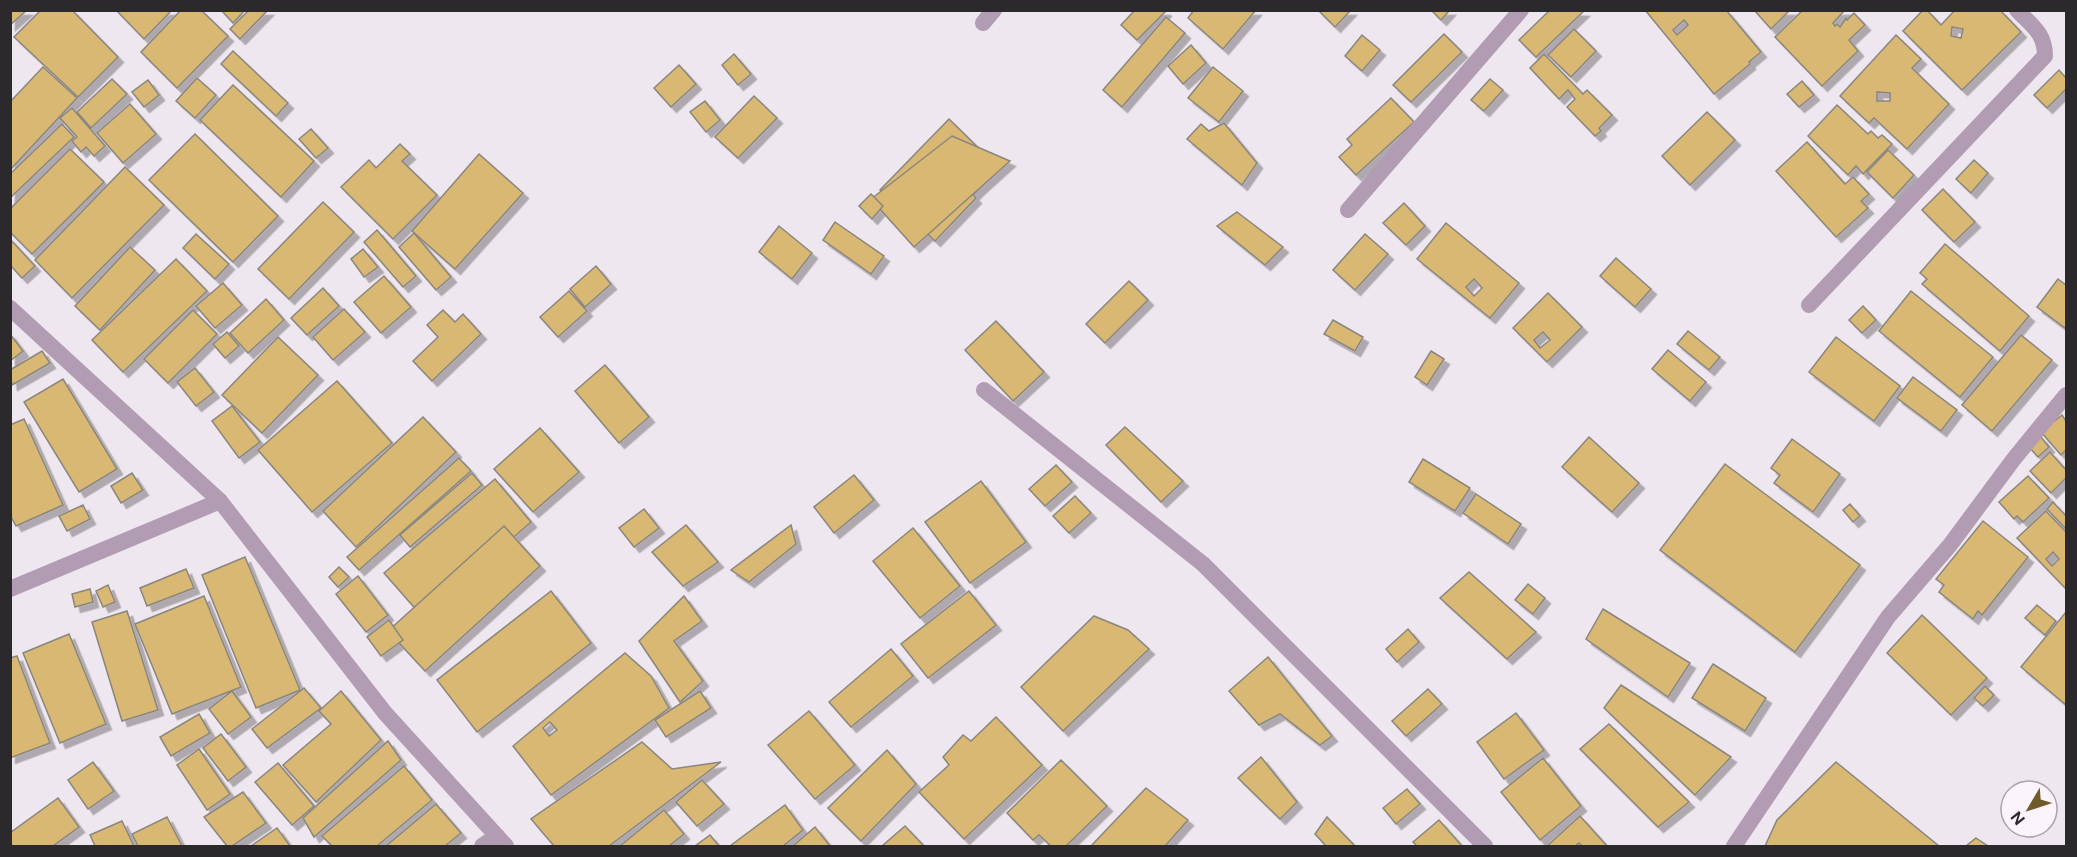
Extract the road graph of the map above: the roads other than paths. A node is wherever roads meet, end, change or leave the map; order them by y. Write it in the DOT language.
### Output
graph roads {
  1 [pos="1521,10"];
  2 [pos="2017,10"];
  3 [pos="1348,210"];
  4 [pos="1809,305"];
  5 [pos="10,308"];
  6 [pos="984,390"];
  7 [pos="2067,395"];
  8 [pos="220,501"];
  9 [pos="10,589"];
  10 [pos="501,841"];
  11 [pos="482,846"];
  12 [pos="1485,846"];
  13 [pos="1734,846"];
  1 -- 3 [label="street"];
  2 -- 4 [label="street"];
  5 -- 8 [label="street"];
  6 -- 12 [label="street"];
  7 -- 13 [label="street"];
  8 -- 9 [label="street"];
  8 -- 10 [label="street"];
  10 -- 11 [label="street"];
}
